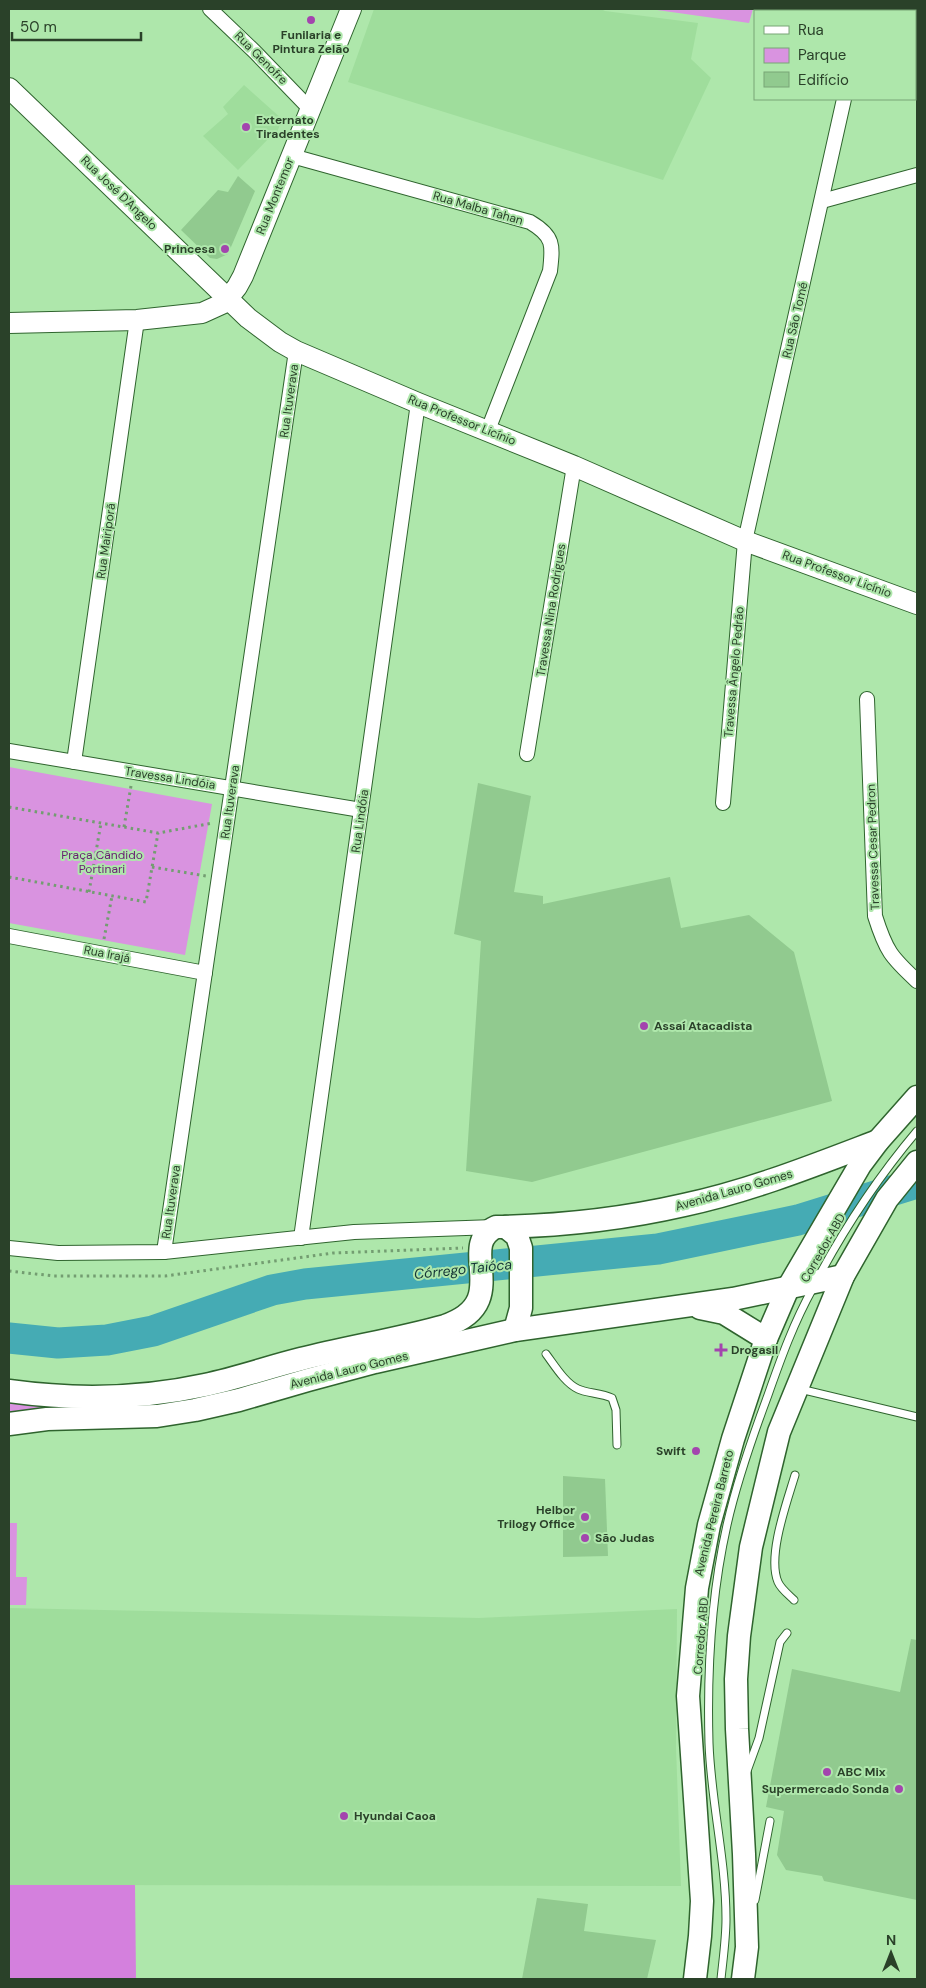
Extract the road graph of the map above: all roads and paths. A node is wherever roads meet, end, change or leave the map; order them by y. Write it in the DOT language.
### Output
graph roads {
  1 [pos="210,9"];
  2 [pos="351,9"];
  3 [pos="9,88"];
  4 [pos="844,100"];
  5 [pos="310,109"];
  6 [pos="292,156"];
  7 [pos="917,175"];
  8 [pos="822,201"];
  9 [pos="229,298"];
  10 [pos="137,320"];
  11 [pos="9,323"];
  12 [pos="296,351"];
  13 [pos="418,403"];
  14 [pos="488,430"];
  15 [pos="574,466"];
  16 [pos="745,540"];
  17 [pos="917,604"];
  18 [pos="867,699"];
  19 [pos="9,751"];
  20 [pos="527,754"];
  21 [pos="74,762"];
  22 [pos="133,772"];
  23 [pos="232,788"];
  24 [pos="723,804"];
  25 [pos="9,807"];
  26 [pos="361,810"];
  27 [pos="227,821"];
  28 [pos="101,823"];
  29 [pos="124,827"];
  30 [pos="158,833"];
  31 [pos="152,867"];
  32 [pos="9,877"];
  33 [pos="219,878"];
  34 [pos="89,892"];
  35 [pos="112,896"];
  36 [pos="9,936"];
  37 [pos="101,953"];
  38 [pos="205,973"];
  39 [pos="917,981"];
  40 [pos="917,1097"];
  41 [pos="917,1131"];
  42 [pos="878,1141"];
  43 [pos="903,1168"];
  44 [pos="501,1227"];
  45 [pos="429,1229"];
  46 [pos="301,1238"];
  47 [pos="9,1248"];
  48 [pos="480,1251"];
  49 [pos="164,1252"];
  50 [pos="9,1271"];
  51 [pos="843,1276"];
  52 [pos="816,1281"];
  53 [pos="788,1288"];
  54 [pos="689,1306"];
  55 [pos="515,1330"];
  56 [pos="766,1339"];
  57 [pos="546,1354"];
  58 [pos="797,1388"];
  59 [pos="9,1391"];
  60 [pos="917,1417"];
  61 [pos="9,1424"];
  62 [pos="617,1445"];
  63 [pos="795,1476"];
  64 [pos="794,1600"];
  65 [pos="787,1633"];
  66 [pos="740,1792"];
  67 [pos="770,1821"];
  68 [pos="747,1947"];
  69 [pos="695,1979"];
  70 [pos="720,1979"];
  71 [pos="743,1979"];
  1 -- 5 [label="street, Rua Genofre"];
  2 -- 5 [label="main road, Rua Montemor"];
  3 -- 9 [label="main road, Rua José D'Angelo"];
  4 -- 8 [label="street, Rua São Tomé"];
  5 -- 6 [label="main road, Rua Montemor"];
  6 -- 9 [label="main road, Rua Montemor"];
  6 -- 14 [label="street, Rua Malba Tahan"];
  7 -- 8 [label="street"];
  8 -- 16 [label="street, Rua São Tomé"];
  9 -- 10 [label="main road"];
  9 -- 12 [label="main road, Rua Professor Licínio"];
  10 -- 11 [label="main road"];
  10 -- 21 [label="street, Rua Mairiporã"];
  12 -- 13 [label="main road, Rua Professor Licínio"];
  12 -- 23 [label="street, Rua Ituverava"];
  13 -- 14 [label="main road, Rua Professor Licínio"];
  13 -- 26 [label="street, Rua Lindóia"];
  14 -- 15 [label="main road, Rua Professor Licínio"];
  15 -- 16 [label="main road, Rua Professor Licínio"];
  15 -- 20 [label="street, Travessa Nina Rodrigues"];
  16 -- 17 [label="main road, Rua Professor Licínio"];
  16 -- 24 [label="street, Travessa Ângelo Pedrão"];
  18 -- 39 [label="street, Travessa Cesar Pedron"];
  19 -- 21 [label="street, Travessa Lindóia"];
  21 -- 22 [label="street, Travessa Lindóia"];
  22 -- 23 [label="street, Travessa Lindóia"];
  22 -- 29 [label="path"];
  23 -- 26 [label="street, Travessa Lindóia"];
  23 -- 27 [label="street, Rua Ituverava"];
  25 -- 28 [label="path"];
  26 -- 46 [label="street, Rua Lindóia"];
  27 -- 30 [label="path"];
  27 -- 33 [label="street, Rua Ituverava"];
  28 -- 29 [label="path"];
  28 -- 34 [label="path"];
  29 -- 30 [label="path"];
  30 -- 31 [label="path"];
  31 -- 33 [label="path"];
  31 -- 35 [label="path"];
  32 -- 34 [label="path"];
  33 -- 38 [label="street, Rua Ituverava"];
  34 -- 35 [label="path"];
  35 -- 37 [label="path"];
  36 -- 37 [label="street, Rua Irajá"];
  37 -- 38 [label="street, Rua Irajá"];
  38 -- 49 [label="street, Rua Ituverava"];
  40 -- 42 [label="main road, Avenida Pereira Barreto"];
  41 -- 43 [label="lane, Corredor ABD"];
  42 -- 44 [label="main road, Avenida Lauro Gomes"];
  42 -- 53 [label="main road, Avenida Pereira Barreto"];
  43 -- 51 [label="main road"];
  43 -- 52 [label="lane, Corredor ABD"];
  44 -- 45 [label="street, Avenida Lauro Gomes"];
  44 -- 48 [label="main road"];
  44 -- 55 [label="main road"];
  45 -- 46 [label="street, Avenida Lauro Gomes"];
  45 -- 48 [label="street, Avenida Lauro Gomes"];
  46 -- 49 [label="street, Avenida Lauro Gomes"];
  47 -- 49 [label="street, Avenida Lauro Gomes"];
  48 -- 50 [label="path"];
  48 -- 59 [label="main road, Avenida Lauro Gomes"];
  51 -- 52 [label="main road, Avenida Lauro Gomes"];
  51 -- 58 [label="main road"];
  52 -- 53 [label="main road, Avenida Lauro Gomes"];
  52 -- 70 [label="lane, Corredor ABD"];
  53 -- 54 [label="main road, Avenida Lauro Gomes"];
  53 -- 56 [label="main road, Avenida Pereira Barreto"];
  54 -- 55 [label="main road, Avenida Lauro Gomes"];
  54 -- 56 [label="main road, Avenida Lauro Gomes"];
  55 -- 61 [label="main road, Avenida Lauro Gomes"];
  56 -- 69 [label="main road, Avenida Pereira Barreto"];
  57 -- 62 [label="lane"];
  58 -- 60 [label="lane"];
  58 -- 66 [label="main road"];
  63 -- 64 [label="lane"];
  65 -- 66 [label="lane"];
  66 -- 68 [label="main road"];
  67 -- 68 [label="lane"];
  68 -- 71 [label="main road"];
}
